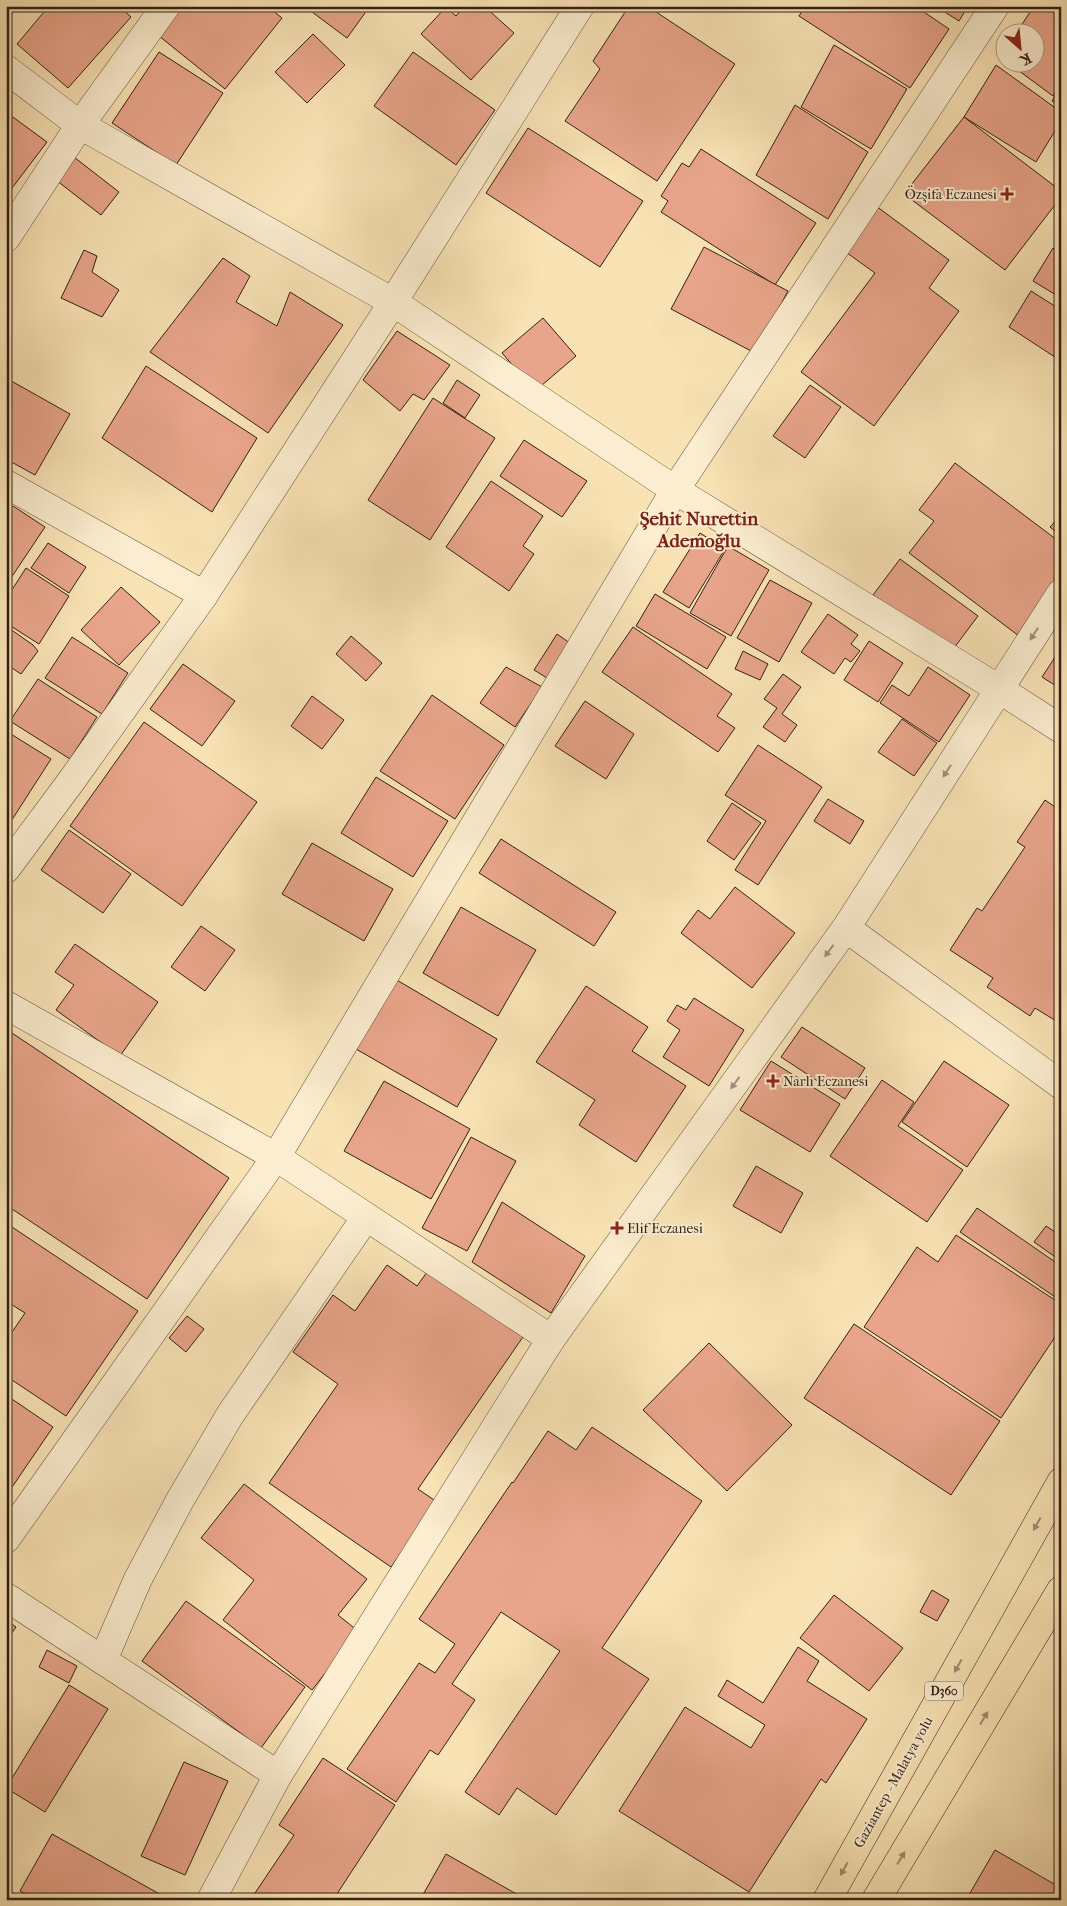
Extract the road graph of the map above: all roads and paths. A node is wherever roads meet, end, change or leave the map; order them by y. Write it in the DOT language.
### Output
graph roads {
  1 [pos="166,6"];
  2 [pos="580,6"];
  3 [pos="995,6"];
  4 [pos="6,70"];
  5 [pos="80,124"];
  6 [pos="6,238"];
  7 [pos="393,302"];
  8 [pos="6,484"];
  9 [pos="675,490"];
  10 [pos="1061,593"];
  11 [pos="204,595"];
  12 [pos="999,689"];
  13 [pos="1061,730"];
  14 [pos="6,869"];
  15 [pos="846,928"];
  16 [pos="6,1005"];
  17 [pos="1061,1085"];
  18 [pos="276,1157"];
  19 [pos="366,1216"];
  20 [pos="551,1339"];
  21 [pos="1061,1482"];
  22 [pos="6,1539"];
  23 [pos="1061,1590"];
  24 [pos="6,1597"];
  25 [pos="104,1660"];
  26 [pos="278,1775"];
  27 [pos="211,1900"];
  28 [pos="827,1900"];
  29 [pos="876,1900"];
  1 -- 5 [label="street"];
  2 -- 7 [label="street"];
  3 -- 9 [label="street"];
  4 -- 5 [label="street"];
  5 -- 6 [label="street"];
  5 -- 7 [label="street"];
  7 -- 9 [label="street"];
  7 -- 11 [label="street"];
  8 -- 11 [label="street"];
  9 -- 12 [label="street"];
  9 -- 18 [label="street"];
  10 -- 12 [label="street, one-way"];
  11 -- 14 [label="street"];
  12 -- 13 [label="street"];
  12 -- 15 [label="street, one-way"];
  15 -- 17 [label="street"];
  15 -- 20 [label="street, one-way"];
  16 -- 18 [label="street"];
  18 -- 19 [label="street"];
  18 -- 22 [label="street"];
  19 -- 20 [label="street"];
  19 -- 25 [label="street"];
  20 -- 26 [label="street"];
  21 -- 28 [label="highway, Gaziantep - Malatya yolu / D360, one-way"];
  29 -- 23 [label="highway, one-way"];
  24 -- 25 [label="street"];
  25 -- 26 [label="street"];
  26 -- 27 [label="street"];
}
